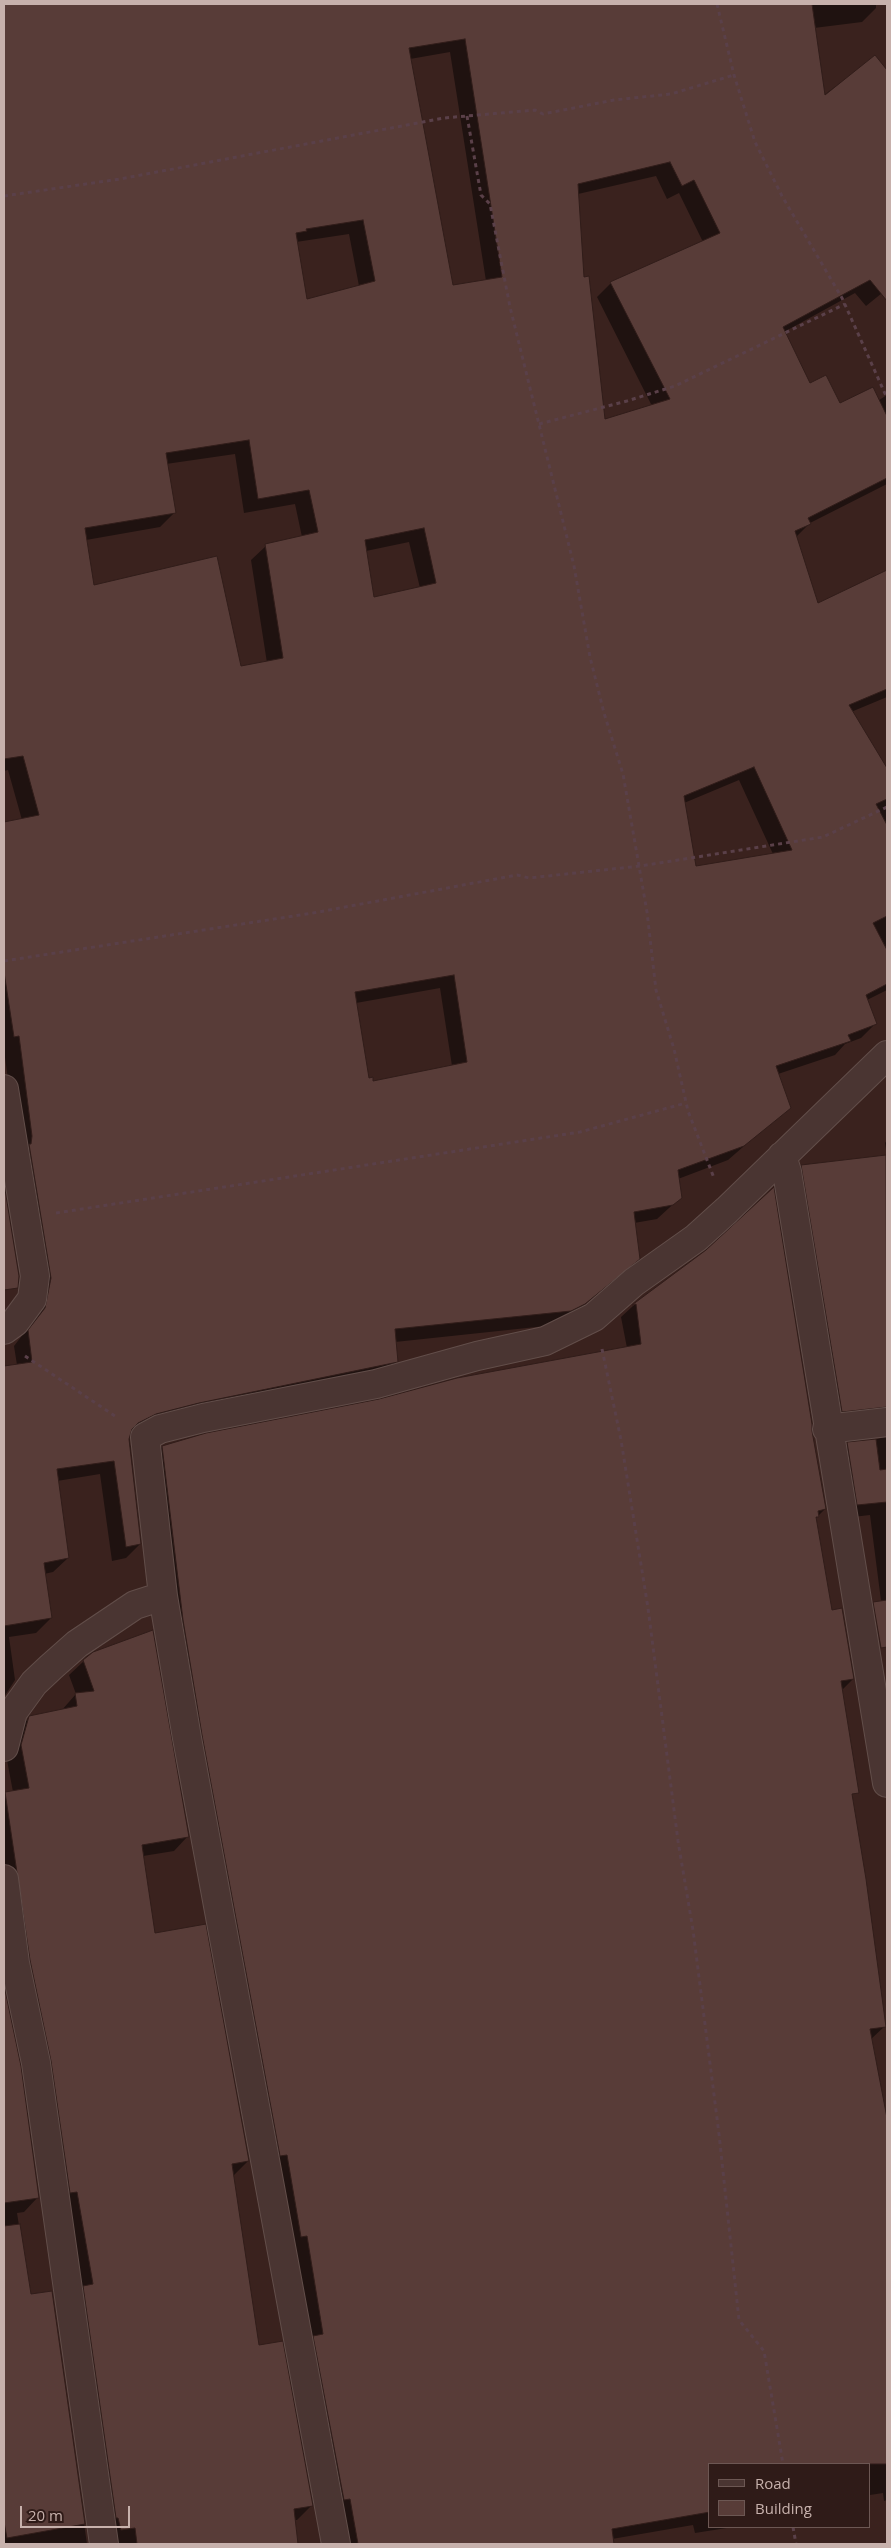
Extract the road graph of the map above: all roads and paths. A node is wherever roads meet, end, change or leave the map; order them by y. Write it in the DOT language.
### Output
graph roads {
  1 [pos="717,4"];
  2 [pos="734,76"];
  3 [pos="467,116"];
  4 [pos="4,196"];
  5 [pos="845,304"];
  6 [pos="887,398"];
  7 [pos="539,424"];
  8 [pos="887,807"];
  9 [pos="640,866"];
  10 [pos="4,961"];
  11 [pos="887,1055"];
  12 [pos="4,1090"];
  13 [pos="686,1103"];
  14 [pos="782,1156"];
  15 [pos="727,1210"];
  16 [pos="25,1217"];
  17 [pos="594,1317"];
  18 [pos="4,1330"];
  19 [pos="20,1352"];
  20 [pos="887,1422"];
  21 [pos="827,1428"];
  22 [pos="145,1437"];
  23 [pos="163,1596"];
  24 [pos="4,1746"];
  25 [pos="887,1784"];
  26 [pos="4,1880"];
  27 [pos="783,2463"];
  28 [pos="793,2528"];
  29 [pos="104,2544"];
  30 [pos="336,2544"];
  31 [pos="796,2544"];
  1 -- 2 [label="path"];
  2 -- 3 [label="path"];
  2 -- 5 [label="path"];
  3 -- 4 [label="path"];
  3 -- 7 [label="path"];
  5 -- 6 [label="path"];
  5 -- 7 [label="path"];
  7 -- 9 [label="path"];
  8 -- 9 [label="path"];
  9 -- 10 [label="path"];
  9 -- 13 [label="path"];
  11 -- 14 [label="street"];
  12 -- 16 [label="street"];
  13 -- 15 [label="path"];
  13 -- 16 [label="path"];
  14 -- 15 [label="street"];
  14 -- 21 [label="street"];
  15 -- 17 [label="street"];
  16 -- 18 [label="street"];
  17 -- 22 [label="street"];
  17 -- 27 [label="path"];
  19 -- 22 [label="path"];
  20 -- 21 [label="street"];
  21 -- 25 [label="street"];
  22 -- 23 [label="street"];
  23 -- 24 [label="street"];
  23 -- 30 [label="street"];
  26 -- 29 [label="street"];
  28 -- 31 [label="path"];
}
